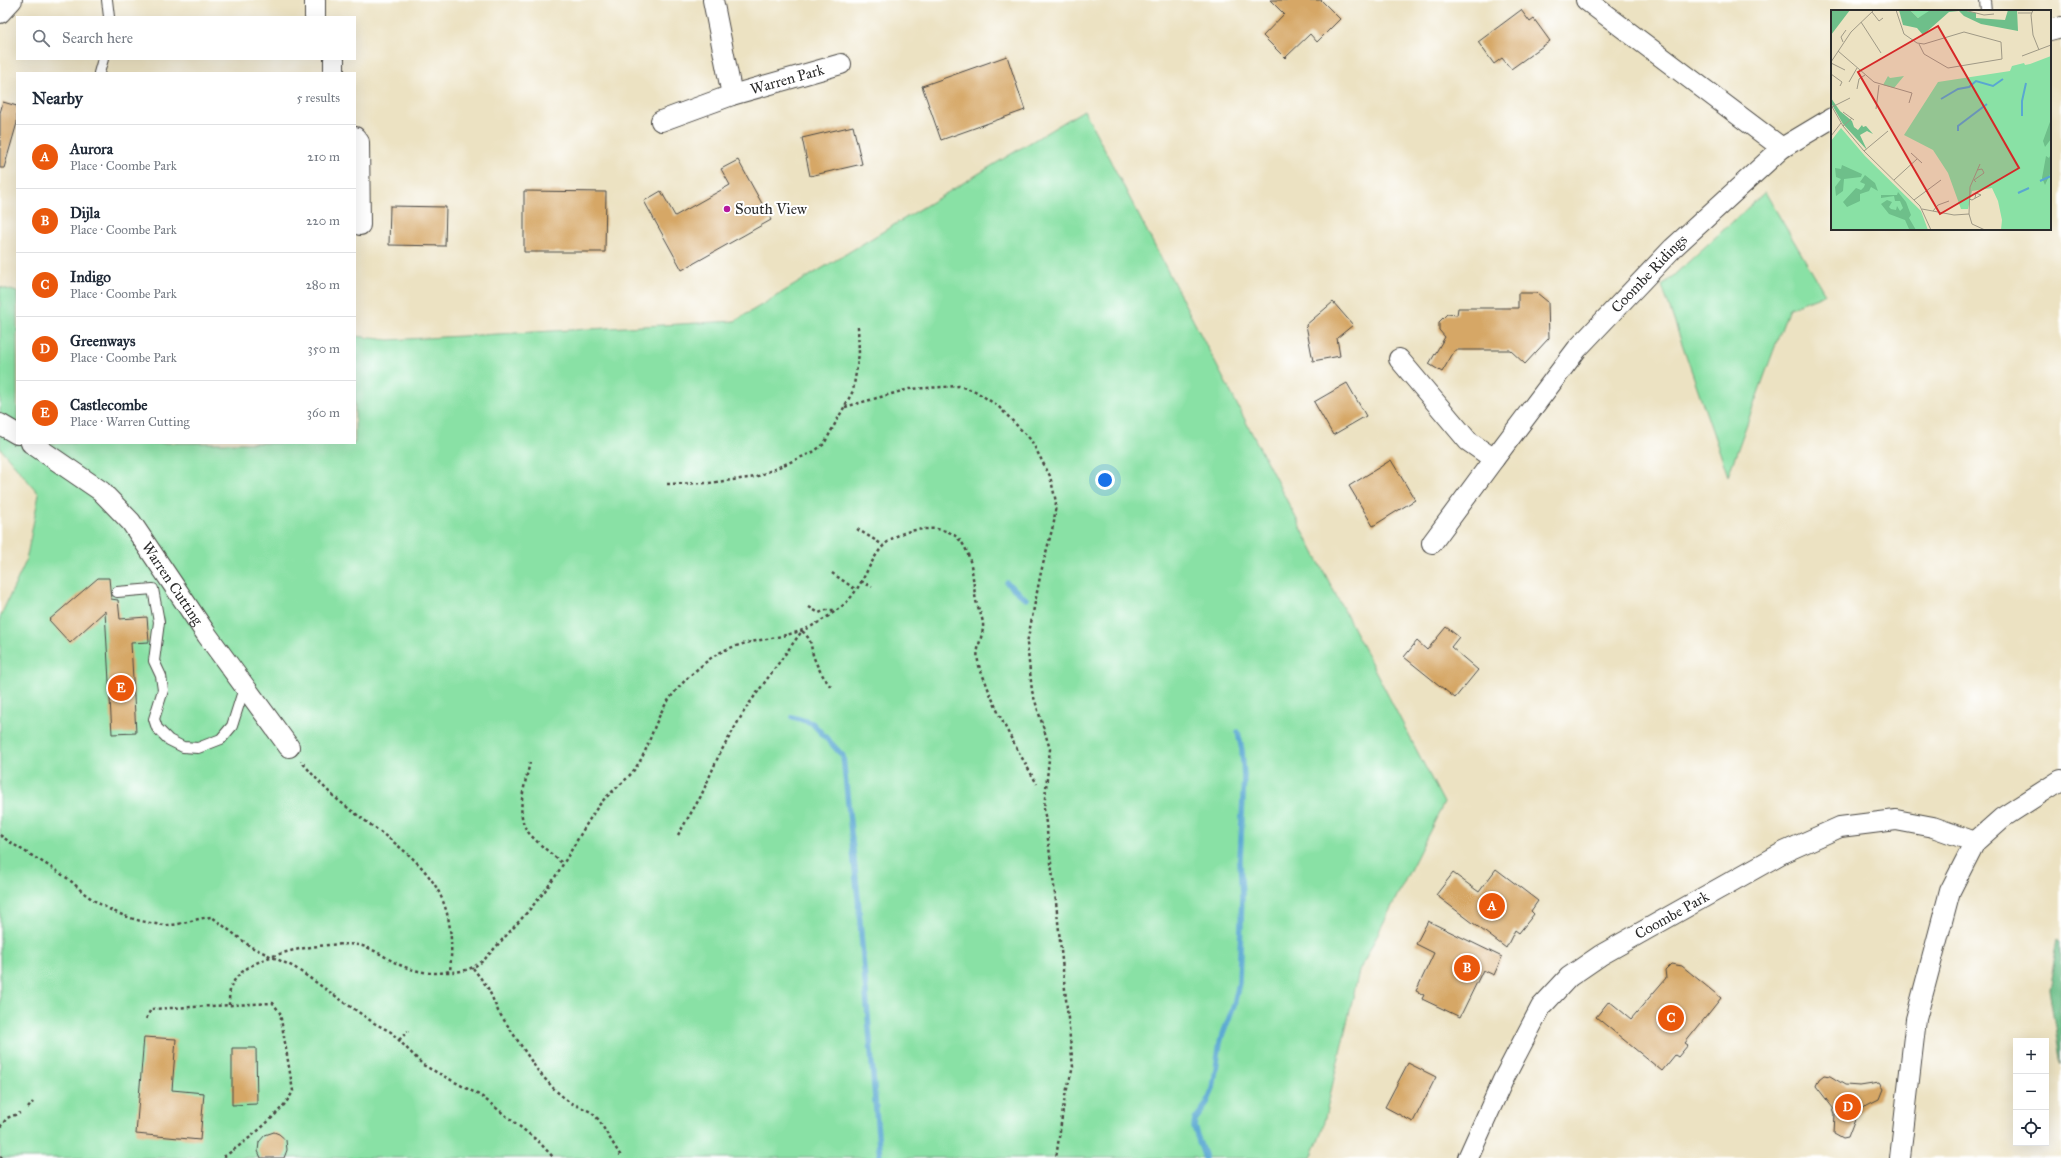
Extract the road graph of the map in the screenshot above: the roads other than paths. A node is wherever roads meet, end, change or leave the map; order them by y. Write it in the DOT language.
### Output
graph roads {
  1 [pos="12,0"];
  2 [pos="107,0"];
  3 [pos="315,0"];
  4 [pos="713,0"];
  5 [pos="1586,0"];
  6 [pos="1985,0"];
  7 [pos="1986,10"];
  8 [pos="0,13"];
  9 [pos="109,16"];
  10 [pos="315,16"];
  11 [pos="2061,27"];
  12 [pos="2051,30"];
  13 [pos="103,60"];
  14 [pos="334,60"];
  15 [pos="841,64"];
  16 [pos="99,72"];
  17 [pos="334,72"];
  18 [pos="732,95"];
  19 [pos="1831,119"];
  20 [pos="661,121"];
  21 [pos="356,138"];
  22 [pos="1782,148"];
  23 [pos="360,225"];
  24 [pos="1399,359"];
  25 [pos="0,424"];
  26 [pos="16,433"];
  27 [pos="32,444"];
  28 [pos="1494,459"];
  29 [pos="1432,543"];
  30 [pos="117,592"];
  31 [pos="244,688"];
  32 [pos="289,747"];
  33 [pos="2061,780"];
  34 [pos="1975,842"];
  35 [pos="1468,1158"];
  36 [pos="1900,1158"];
  1 -- 8 [label="street"];
  2 -- 9 [label="lane"];
  3 -- 10 [label="street"];
  4 -- 18 [label="street, Warren Park"];
  5 -- 22 [label="street"];
  6 -- 7 [label="lane"];
  11 -- 12 [label="street"];
  13 -- 16 [label="lane"];
  14 -- 17 [label="street"];
  15 -- 18 [label="street, Warren Park"];
  18 -- 20 [label="street, Warren Park"];
  19 -- 22 [label="street, Coombe Ridings"];
  21 -- 23 [label="street"];
  22 -- 28 [label="street, Coombe Ridings"];
  24 -- 28 [label="street"];
  25 -- 26 [label="street"];
  27 -- 31 [label="street, Warren Cutting"];
  28 -- 29 [label="street, Coombe Ridings"];
  30 -- 31 [label="lane"];
  31 -- 32 [label="street, Warren Cutting"];
  33 -- 34 [label="street"];
  34 -- 35 [label="street, Coombe Park"];
  34 -- 36 [label="street"];
}
